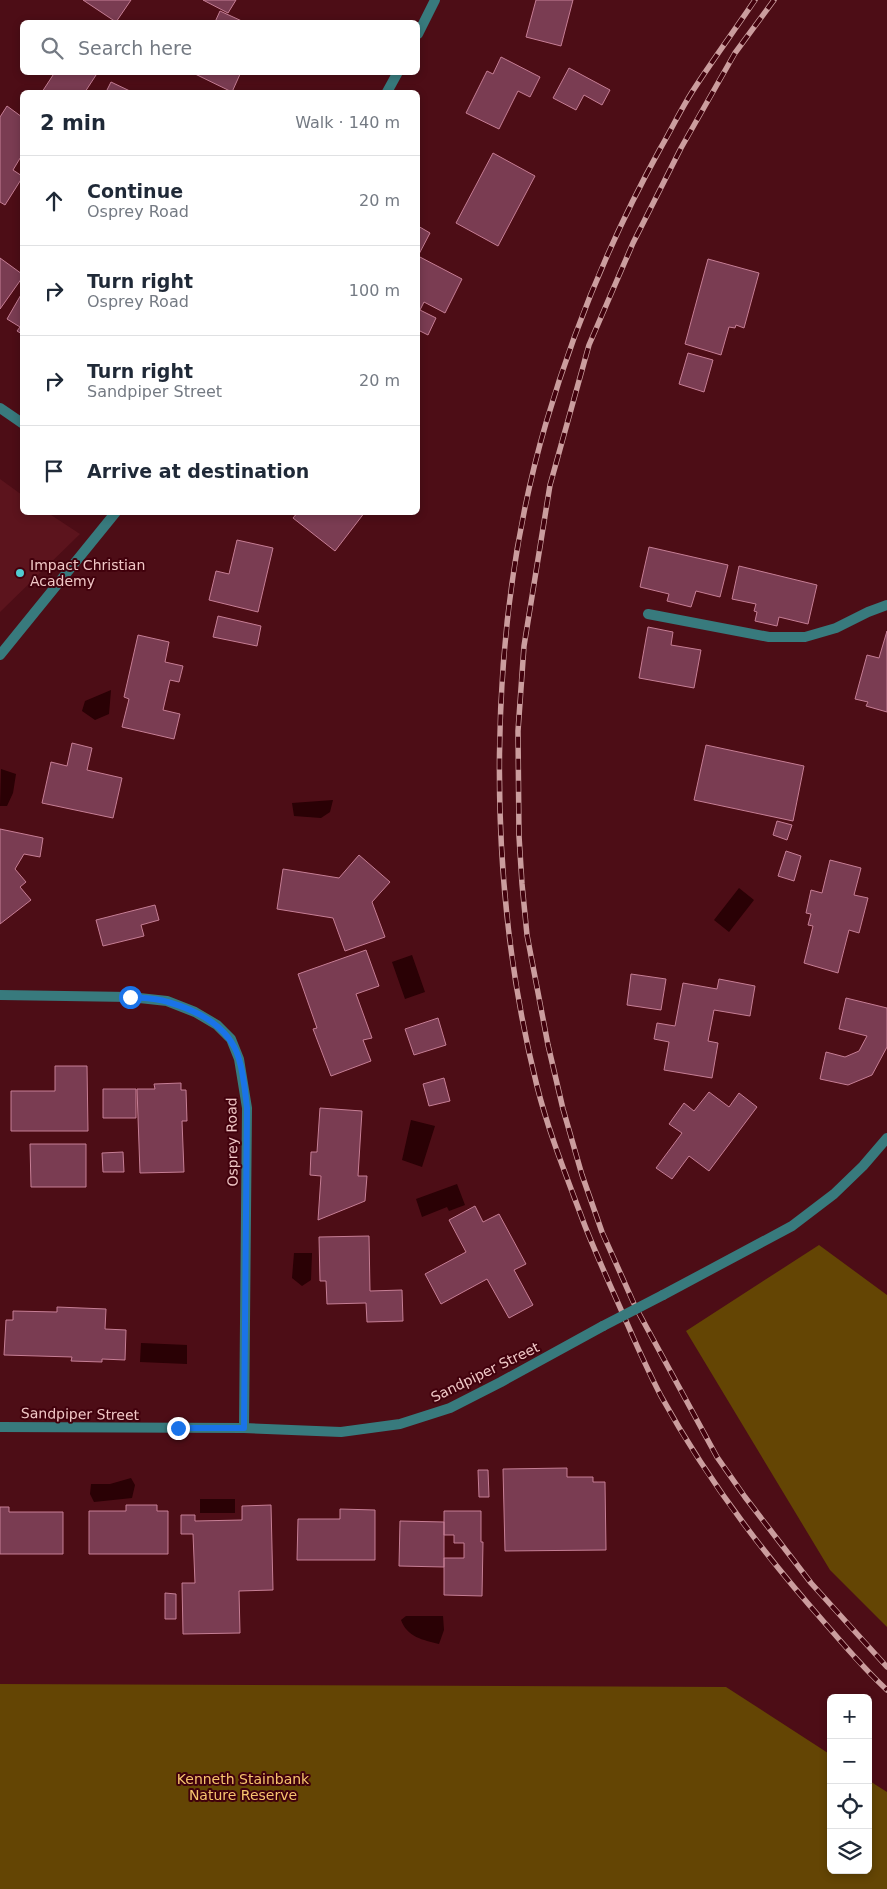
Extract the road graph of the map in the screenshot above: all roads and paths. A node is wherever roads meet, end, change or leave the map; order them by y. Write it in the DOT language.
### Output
graph roads {
  1 [pos="435,0"];
  2 [pos="420,30"];
  3 [pos="396,75"];
  4 [pos="389,90"];
  5 [pos="0,408"];
  6 [pos="20,422"];
  7 [pos="114,515"];
  8 [pos="887,605"];
  9 [pos="648,614"];
  10 [pos="0,655"];
  11 [pos="0,995"];
  12 [pos="887,1138"];
  13 [pos="0,1427"];
  14 [pos="244,1428"];
  1 -- 2 [label="street"];
  3 -- 4 [label="street"];
  5 -- 6 [label="street"];
  7 -- 10 [label="street"];
  8 -- 9 [label="street"];
  11 -- 14 [label="street, Osprey Road"];
  12 -- 14 [label="street, Sandpiper Street, bridge"];
  13 -- 14 [label="street, Sandpiper Street"];
}
